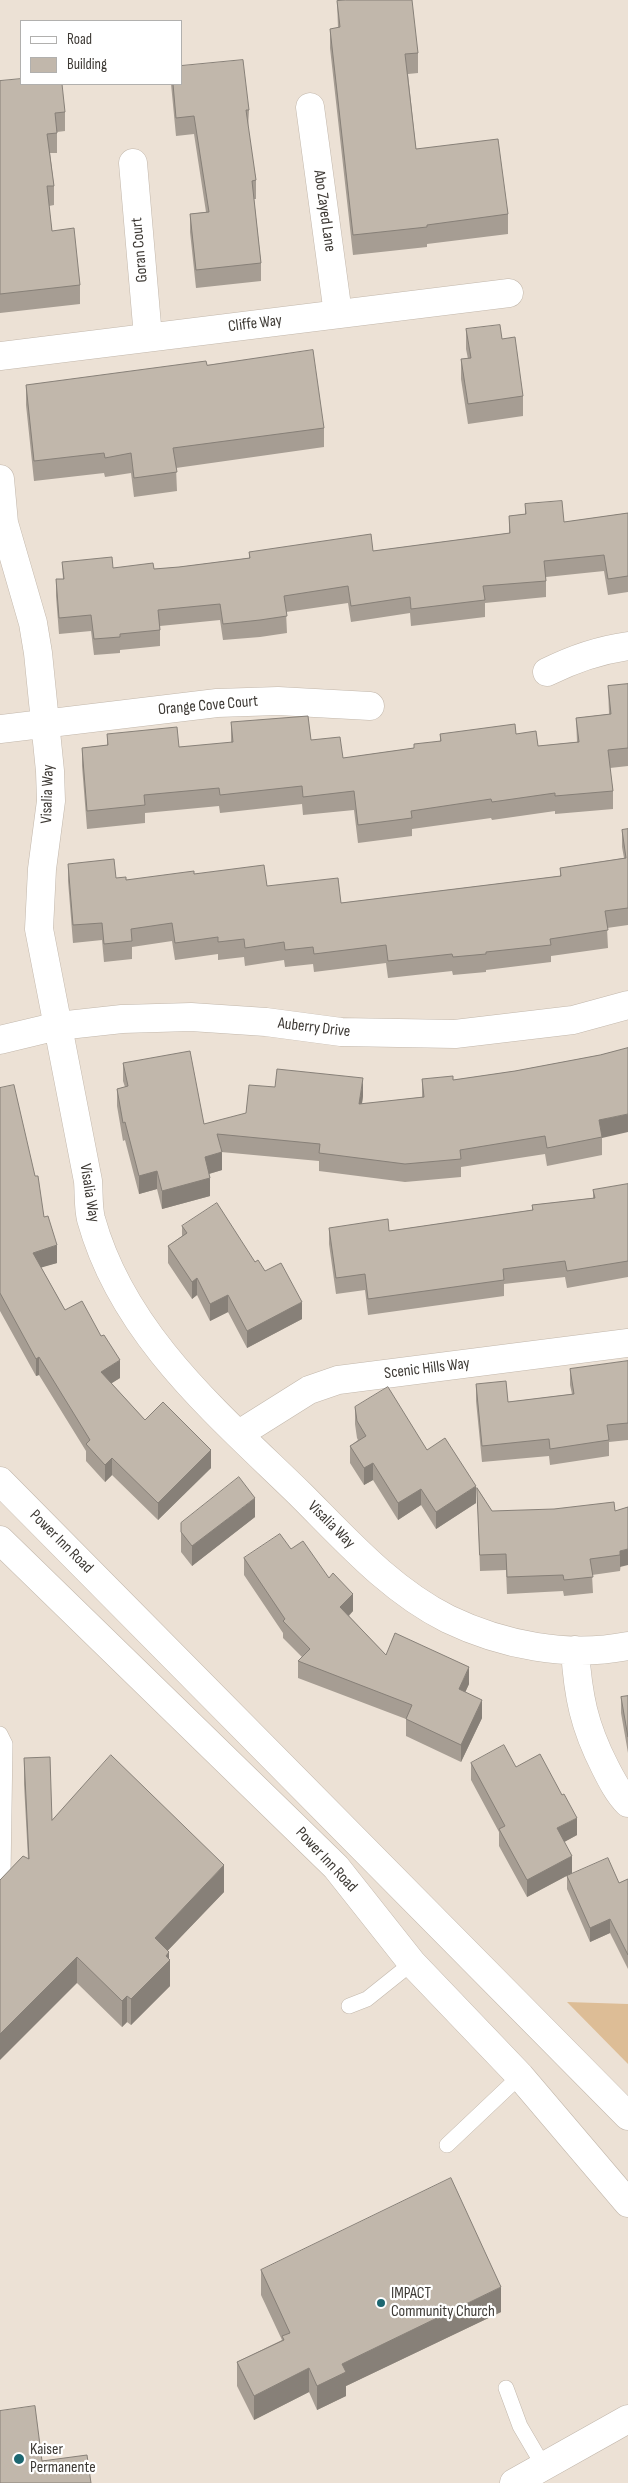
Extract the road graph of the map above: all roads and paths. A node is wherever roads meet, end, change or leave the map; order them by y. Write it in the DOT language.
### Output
graph roads {
  1 [pos="310,107"];
  2 [pos="133,163"];
  3 [pos="509,293"];
  4 [pos="338,314"];
  5 [pos="148,338"];
  6 [pos="0,356"];
  7 [pos="0,479"];
  8 [pos="628,646"];
  9 [pos="547,672"];
  10 [pos="370,706"];
  11 [pos="46,724"];
  12 [pos="0,729"];
  13 [pos="628,1005"];
  14 [pos="58,1026"];
  15 [pos="0,1040"];
  16 [pos="628,1343"];
  17 [pos="239,1434"];
  18 [pos="0,1481"];
  19 [pos="0,1540"];
  20 [pos="628,1646"];
  21 [pos="574,1650"];
  22 [pos="0,1734"];
  23 [pos="628,1803"];
  24 [pos="0,1879"];
  25 [pos="412,1963"];
  26 [pos="349,2006"];
  27 [pos="520,2076"];
  28 [pos="628,2116"];
  29 [pos="447,2145"];
  30 [pos="628,2202"];
  31 [pos="506,2388"];
  32 [pos="628,2419"];
  33 [pos="544,2467"];
  34 [pos="514,2483"];
  1 -- 4 [label="street, Abo Zayed Lane"];
  2 -- 5 [label="street, Goran Court"];
  3 -- 4 [label="street, Cliffe Way"];
  4 -- 5 [label="street, Cliffe Way"];
  5 -- 6 [label="street, Cliffe Way"];
  7 -- 11 [label="street, Visalia Way"];
  8 -- 9 [label="street"];
  10 -- 11 [label="street, Orange Cove Court"];
  11 -- 12 [label="street, Orange Cove Court"];
  11 -- 14 [label="street, Visalia Way"];
  13 -- 14 [label="street, Auberry Drive"];
  14 -- 15 [label="street, Auberry Drive"];
  14 -- 17 [label="street, Visalia Way"];
  16 -- 17 [label="street, Scenic Hills Way"];
  17 -- 21 [label="street, Visalia Way"];
  18 -- 28 [label="street, Power Inn Road"];
  19 -- 25 [label="street, Power Inn Road"];
  20 -- 21 [label="street, Visalia Way"];
  21 -- 23 [label="street"];
  22 -- 24 [label="lane"];
  25 -- 26 [label="lane"];
  25 -- 27 [label="street, Power Inn Road"];
  27 -- 29 [label="lane"];
  27 -- 30 [label="street, Power Inn Road"];
  31 -- 33 [label="lane"];
  32 -- 33 [label="street"];
  33 -- 34 [label="street"];
}
